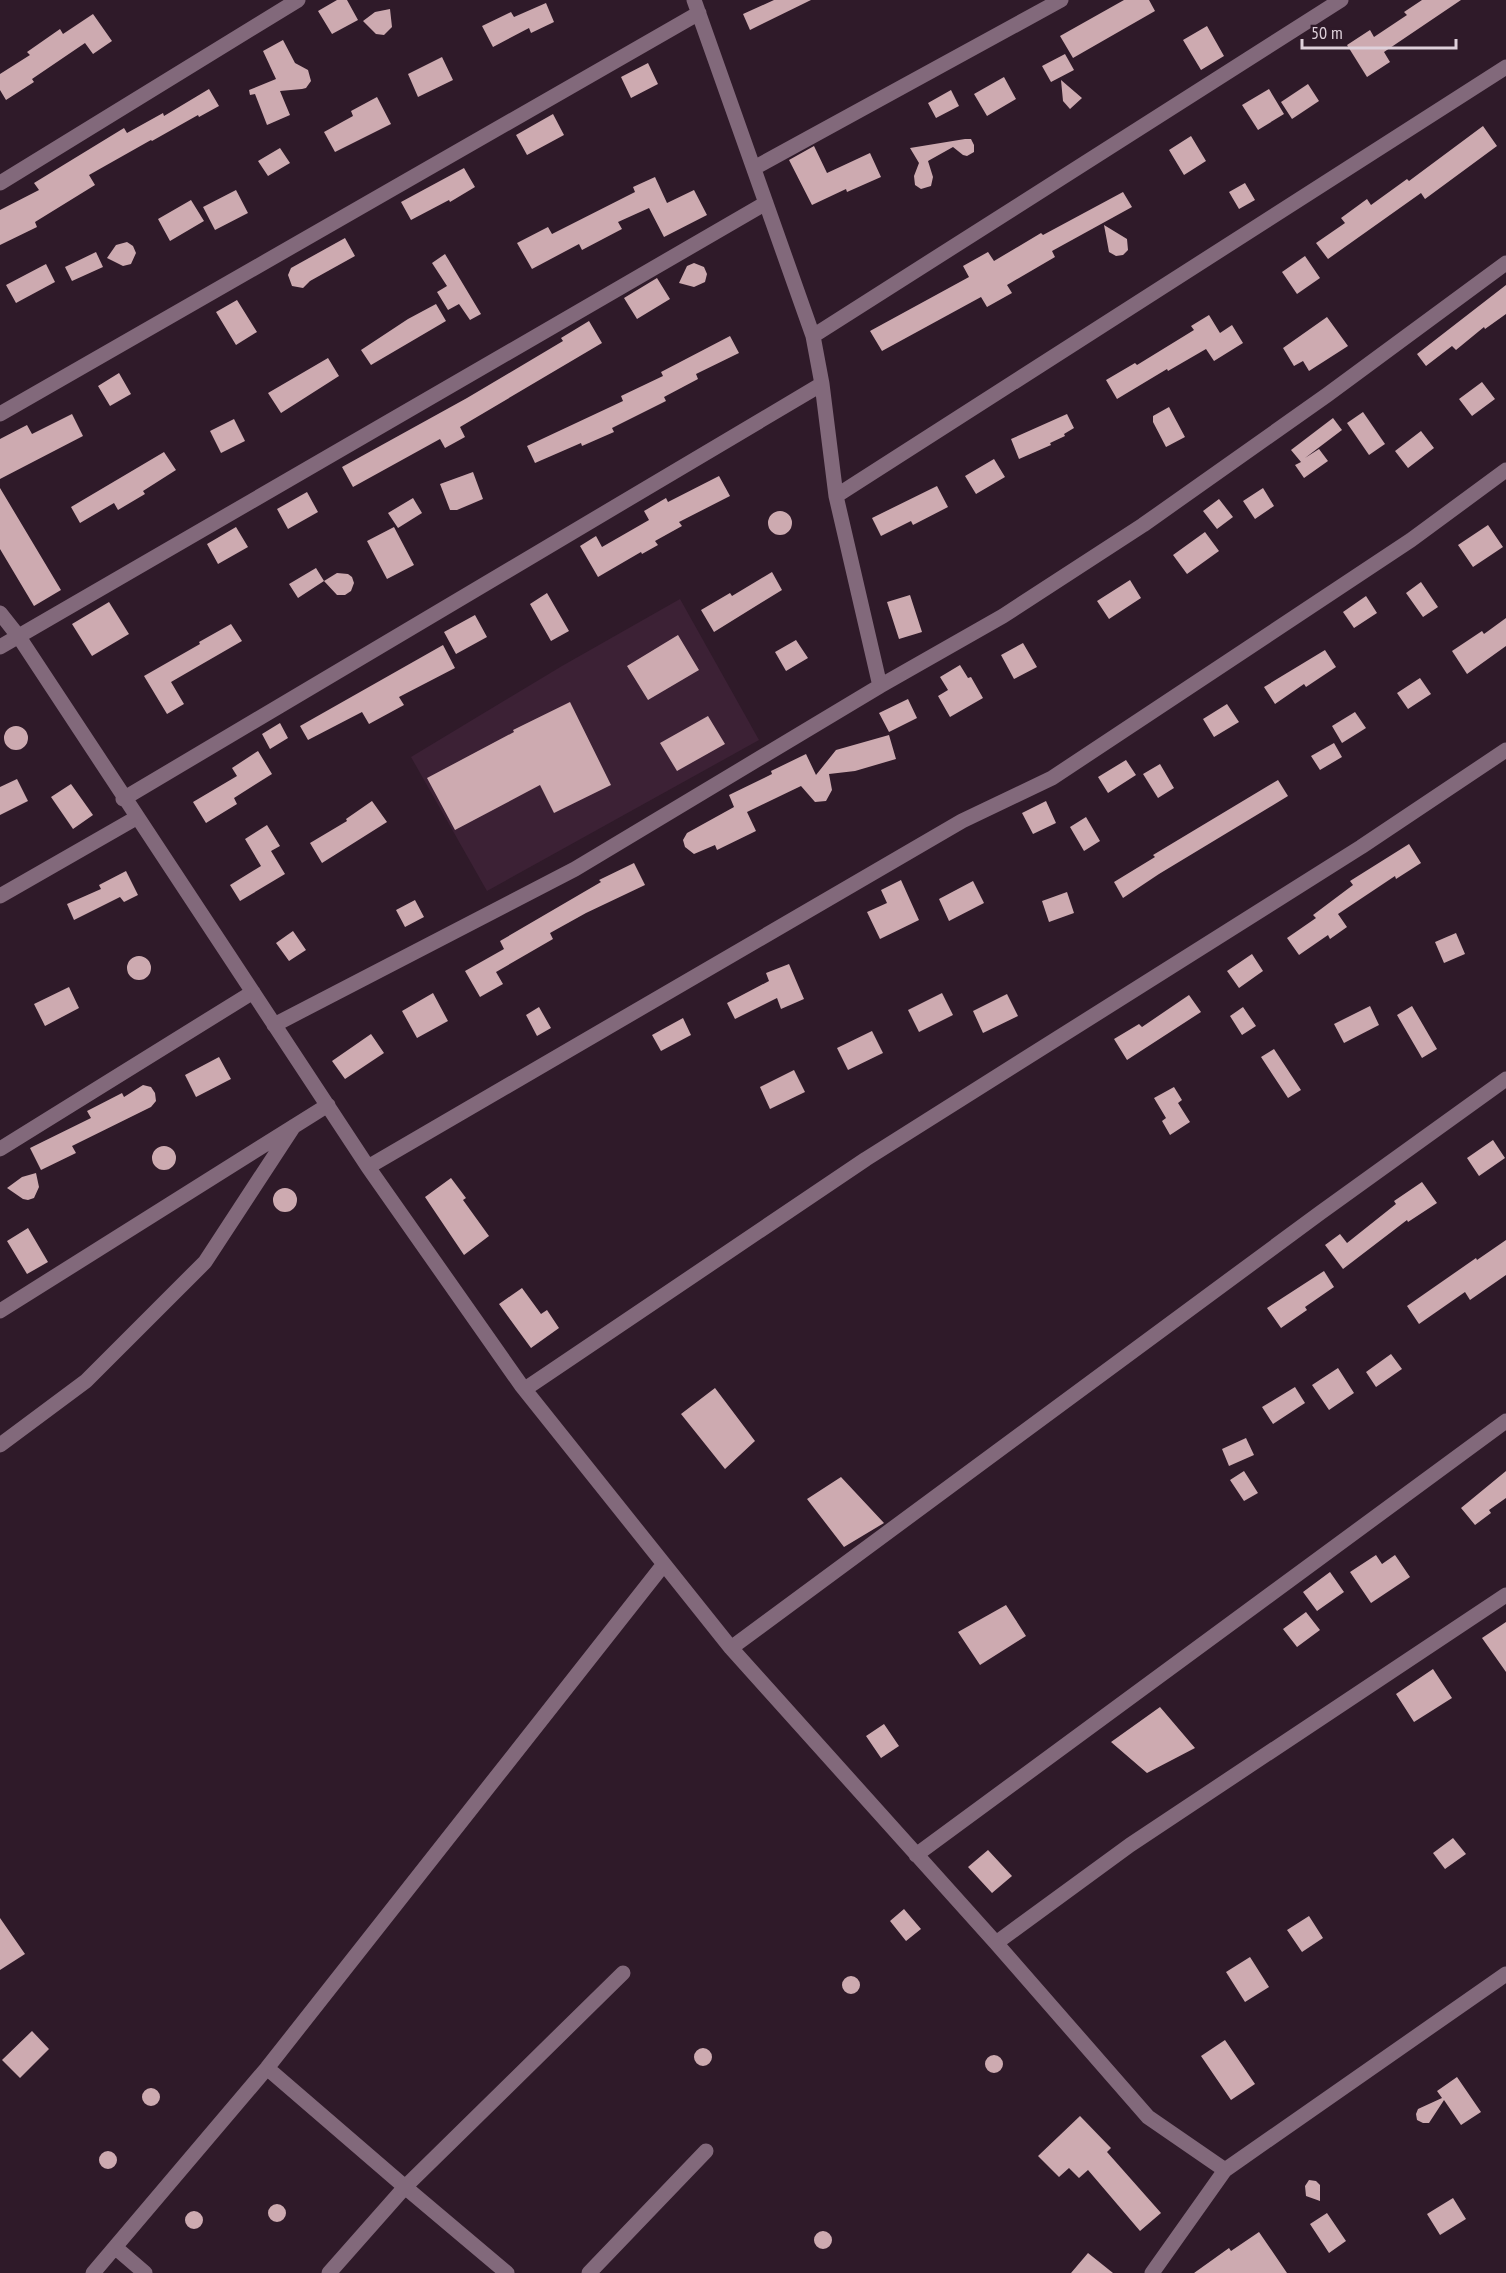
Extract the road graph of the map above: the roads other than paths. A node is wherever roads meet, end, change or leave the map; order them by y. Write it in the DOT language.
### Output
graph roads {
  1 [pos="298,0"];
  2 [pos="1061,0"];
  3 [pos="1341,0"];
  4 [pos="697,7"];
  5 [pos="1506,67"];
  6 [pos="754,168"];
  7 [pos="0,183"];
  8 [pos="766,203"];
  9 [pos="1506,263"];
  10 [pos="813,336"];
  11 [pos="822,384"];
  12 [pos="0,414"];
  13 [pos="1506,470"];
  14 [pos="836,496"];
  15 [pos="0,613"];
  16 [pos="19,637"];
  17 [pos="0,647"];
  18 [pos="880,686"];
  19 [pos="1506,750"];
  20 [pos="123,799"];
  21 [pos="136,818"];
  22 [pos="0,896"];
  23 [pos="253,992"];
  24 [pos="274,1025"];
  25 [pos="1506,1079"];
  26 [pos="328,1105"];
  27 [pos="294,1126"];
  28 [pos="0,1149"];
  29 [pos="368,1167"];
  30 [pos="0,1311"];
  31 [pos="525,1389"];
  32 [pos="1506,1421"];
  33 [pos="0,1445"];
  34 [pos="664,1563"];
  35 [pos="1506,1595"];
  36 [pos="732,1647"];
  37 [pos="916,1855"];
  38 [pos="996,1943"];
  39 [pos="623,1972"];
  40 [pos="1506,1974"];
  41 [pos="267,2068"];
  42 [pos="706,2151"];
  43 [pos="1225,2170"];
  44 [pos="405,2187"];
  45 [pos="116,2248"];
  46 [pos="93,2273"];
  47 [pos="145,2273"];
  48 [pos="329,2273"];
  49 [pos="507,2273"];
  50 [pos="589,2273"];
  51 [pos="1152,2273"];
  1 -- 7 [label="street"];
  2 -- 6 [label="street"];
  3 -- 10 [label="street"];
  4 -- 6 [label="street"];
  4 -- 12 [label="street"];
  5 -- 14 [label="street"];
  6 -- 8 [label="street"];
  8 -- 10 [label="street"];
  8 -- 16 [label="street"];
  9 -- 18 [label="street"];
  10 -- 11 [label="street"];
  11 -- 14 [label="street"];
  11 -- 20 [label="street"];
  13 -- 29 [label="street"];
  14 -- 18 [label="street"];
  15 -- 16 [label="street"];
  16 -- 17 [label="street"];
  16 -- 20 [label="street"];
  18 -- 24 [label="street"];
  19 -- 31 [label="street"];
  20 -- 21 [label="street"];
  21 -- 22 [label="street"];
  21 -- 23 [label="street"];
  23 -- 24 [label="street"];
  23 -- 28 [label="street"];
  24 -- 26 [label="street"];
  25 -- 36 [label="street"];
  26 -- 27 [label="street"];
  26 -- 29 [label="street"];
  27 -- 30 [label="street"];
  27 -- 33 [label="street"];
  29 -- 31 [label="street"];
  31 -- 34 [label="street"];
  32 -- 37 [label="street"];
  34 -- 36 [label="street"];
  34 -- 41 [label="street"];
  35 -- 38 [label="street"];
  36 -- 37 [label="street"];
  37 -- 38 [label="street"];
  38 -- 43 [label="street"];
  39 -- 44 [label="street"];
  40 -- 43 [label="street"];
  41 -- 44 [label="street"];
  41 -- 45 [label="street"];
  42 -- 50 [label="street"];
  43 -- 51 [label="street"];
  44 -- 48 [label="street"];
  44 -- 49 [label="street"];
  45 -- 46 [label="street"];
  45 -- 47 [label="street"];
}
